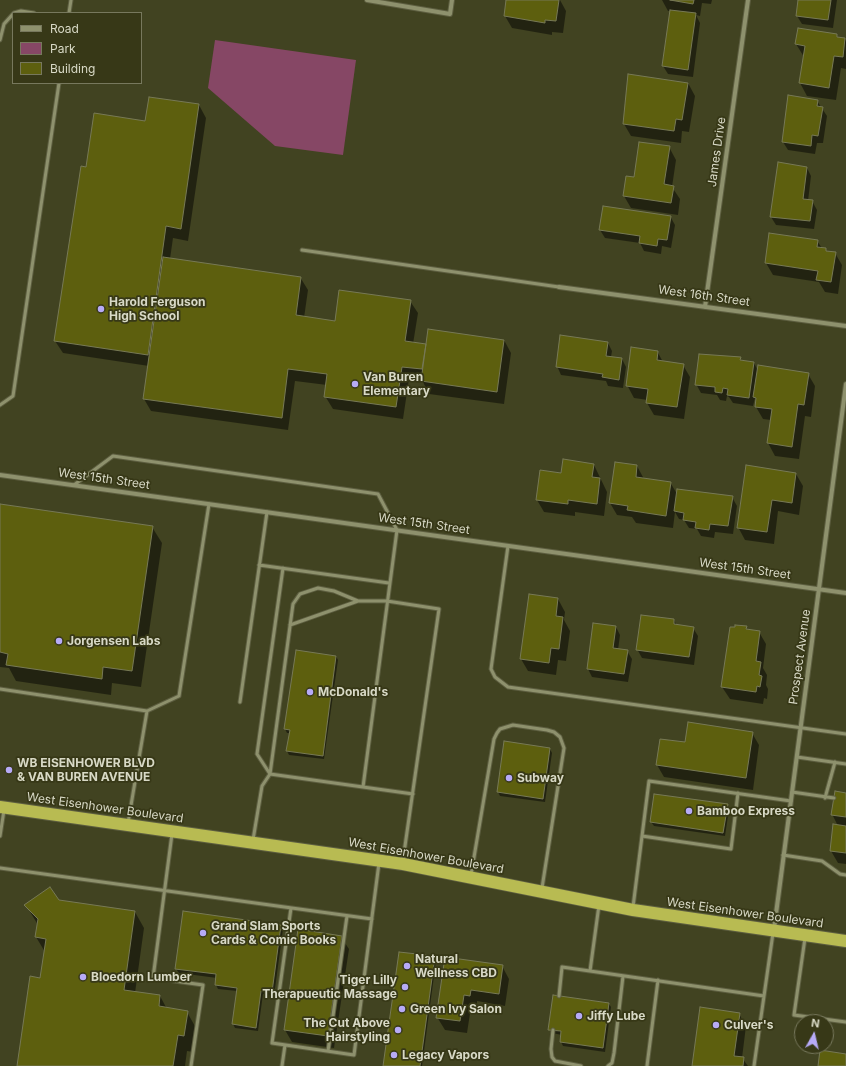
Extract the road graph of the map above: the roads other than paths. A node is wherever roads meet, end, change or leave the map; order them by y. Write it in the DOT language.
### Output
graph roads {
  1 [pos="71,0"];
  2 [pos="367,0"];
  3 [pos="452,0"];
  4 [pos="748,0"];
  5 [pos="18,12"];
  6 [pos="28,12"];
  7 [pos="69,12"];
  8 [pos="12,15"];
  9 [pos="0,40"];
  10 [pos="59,84"];
  11 [pos="302,250"];
  12 [pos="559,286"];
  13 [pos="705,307"];
  14 [pos="846,326"];
  15 [pos="846,384"];
  16 [pos="0,405"];
  17 [pos="0,475"];
  18 [pos="74,485"];
  19 [pos="209,504"];
  20 [pos="267,512"];
  21 [pos="396,530"];
  22 [pos="508,546"];
  23 [pos="259,565"];
  24 [pos="283,568"];
  25 [pos="390,583"];
  26 [pos="819,590"];
  27 [pos="846,594"];
  28 [pos="358,601"];
  29 [pos="387,601"];
  30 [pos="290,625"];
  31 [pos="0,689"];
  32 [pos="240,702"];
  33 [pos="147,711"];
  34 [pos="800,727"];
  35 [pos="846,734"];
  36 [pos="797,757"];
  37 [pos="835,762"];
  38 [pos="846,764"];
  39 [pos="270,774"];
  40 [pos="363,787"];
  41 [pos="792,792"];
  42 [pos="738,793"];
  43 [pos="413,794"];
  44 [pos="825,798"];
  45 [pos="834,798"];
  46 [pos="791,801"];
  47 [pos="2,808"];
  48 [pos="127,825"];
  49 [pos="172,832"];
  50 [pos="0,836"];
  51 [pos="642,836"];
  52 [pos="253,843"];
  53 [pos="783,855"];
  54 [pos="379,861"];
  55 [pos="403,864"];
  56 [pos="0,868"];
  57 [pos="846,875"];
  58 [pos="471,878"];
  59 [pos="164,891"];
  60 [pos="542,892"];
  61 [pos="599,904"];
  62 [pos="291,908"];
  63 [pos="633,910"];
  64 [pos="347,916"];
  65 [pos="372,919"];
  66 [pos="773,932"];
  67 [pos="805,936"];
  68 [pos="846,941"];
  69 [pos="590,971"];
  70 [pos="623,976"];
  71 [pos="658,980"];
  72 [pos="559,996"];
  73 [pos="764,996"];
  74 [pos="846,1022"];
  75 [pos="553,1030"];
  76 [pos="285,1045"];
  77 [pos="328,1051"];
  78 [pos="191,1066"];
  79 [pos="282,1066"];
  80 [pos="581,1066"];
  81 [pos="608,1066"];
  82 [pos="647,1066"];
  83 [pos="754,1066"];
  1 -- 7 [label="lane"];
  2 -- 3 [label="street"];
  4 -- 13 [label="street, James Drive"];
  5 -- 6 [label="lane"];
  8 -- 9 [label="lane"];
  10 -- 16 [label="lane"];
  11 -- 12 [label="lane"];
  12 -- 13 [label="street, West 16th Street"];
  13 -- 14 [label="street, West 16th Street"];
  15 -- 26 [label="street, Prospect Avenue"];
  17 -- 18 [label="street, West 15th Street"];
  18 -- 19 [label="street, West 15th Street"];
  18 -- 21 [label="lane"];
  19 -- 20 [label="street, West 15th Street"];
  19 -- 33 [label="lane"];
  20 -- 21 [label="street, West 15th Street"];
  20 -- 23 [label="lane"];
  21 -- 22 [label="street, West 15th Street"];
  21 -- 25 [label="lane"];
  22 -- 26 [label="street, West 15th Street"];
  22 -- 34 [label="lane"];
  23 -- 24 [label="lane"];
  23 -- 32 [label="lane"];
  24 -- 25 [label="lane"];
  24 -- 39 [label="lane"];
  25 -- 29 [label="lane"];
  26 -- 27 [label="street, West 15th Street"];
  26 -- 34 [label="street, Prospect Avenue"];
  28 -- 29 [label="lane"];
  28 -- 30 [label="lane"];
  28 -- 30 [label="lane"];
  29 -- 40 [label="lane"];
  29 -- 43 [label="lane"];
  30 -- 39 [label="lane"];
  31 -- 33 [label="lane"];
  33 -- 48 [label="lane"];
  34 -- 35 [label="lane"];
  34 -- 36 [label="street, Prospect Avenue"];
  36 -- 37 [label="lane"];
  36 -- 41 [label="street, Prospect Avenue"];
  37 -- 38 [label="lane"];
  37 -- 44 [label="lane"];
  39 -- 40 [label="lane"];
  39 -- 52 [label="lane"];
  40 -- 43 [label="lane"];
  41 -- 44 [label="lane"];
  41 -- 46 [label="street, Prospect Avenue"];
  42 -- 46 [label="lane"];
  42 -- 51 [label="lane"];
  42 -- 51 [label="lane"];
  43 -- 55 [label="lane"];
  44 -- 45 [label="lane"];
  46 -- 53 [label="street, Prospect Avenue"];
  47 -- 48 [label="highway, West Eisenhower Boulevard"];
  47 -- 50 [label="lane"];
  48 -- 49 [label="highway, West Eisenhower Boulevard"];
  49 -- 52 [label="highway, West Eisenhower Boulevard"];
  49 -- 59 [label="lane"];
  51 -- 63 [label="lane"];
  52 -- 54 [label="highway, West Eisenhower Boulevard"];
  53 -- 57 [label="lane"];
  53 -- 66 [label="street, Prospect Avenue"];
  54 -- 55 [label="highway, West Eisenhower Boulevard"];
  54 -- 65 [label="lane"];
  55 -- 58 [label="highway, West Eisenhower Boulevard"];
  56 -- 59 [label="lane"];
  58 -- 60 [label="highway, West Eisenhower Boulevard"];
  58 -- 60 [label="lane"];
  59 -- 62 [label="lane"];
  59 -- 78 [label="lane"];
  60 -- 61 [label="highway, West Eisenhower Boulevard"];
  61 -- 63 [label="highway, West Eisenhower Boulevard"];
  61 -- 69 [label="lane"];
  62 -- 64 [label="lane"];
  62 -- 76 [label="lane"];
  63 -- 66 [label="highway, West Eisenhower Boulevard"];
  64 -- 65 [label="lane"];
  64 -- 77 [label="lane"];
  65 -- 77 [label="lane"];
  66 -- 67 [label="highway, West Eisenhower Boulevard"];
  66 -- 73 [label="lane"];
  67 -- 68 [label="highway, West Eisenhower Boulevard"];
  67 -- 74 [label="lane"];
  69 -- 70 [label="lane"];
  69 -- 72 [label="lane"];
  70 -- 71 [label="lane"];
  70 -- 81 [label="lane"];
  71 -- 73 [label="lane"];
  71 -- 82 [label="lane"];
  73 -- 83 [label="lane"];
  75 -- 80 [label="lane"];
  76 -- 77 [label="lane"];
  76 -- 79 [label="lane"];
}
